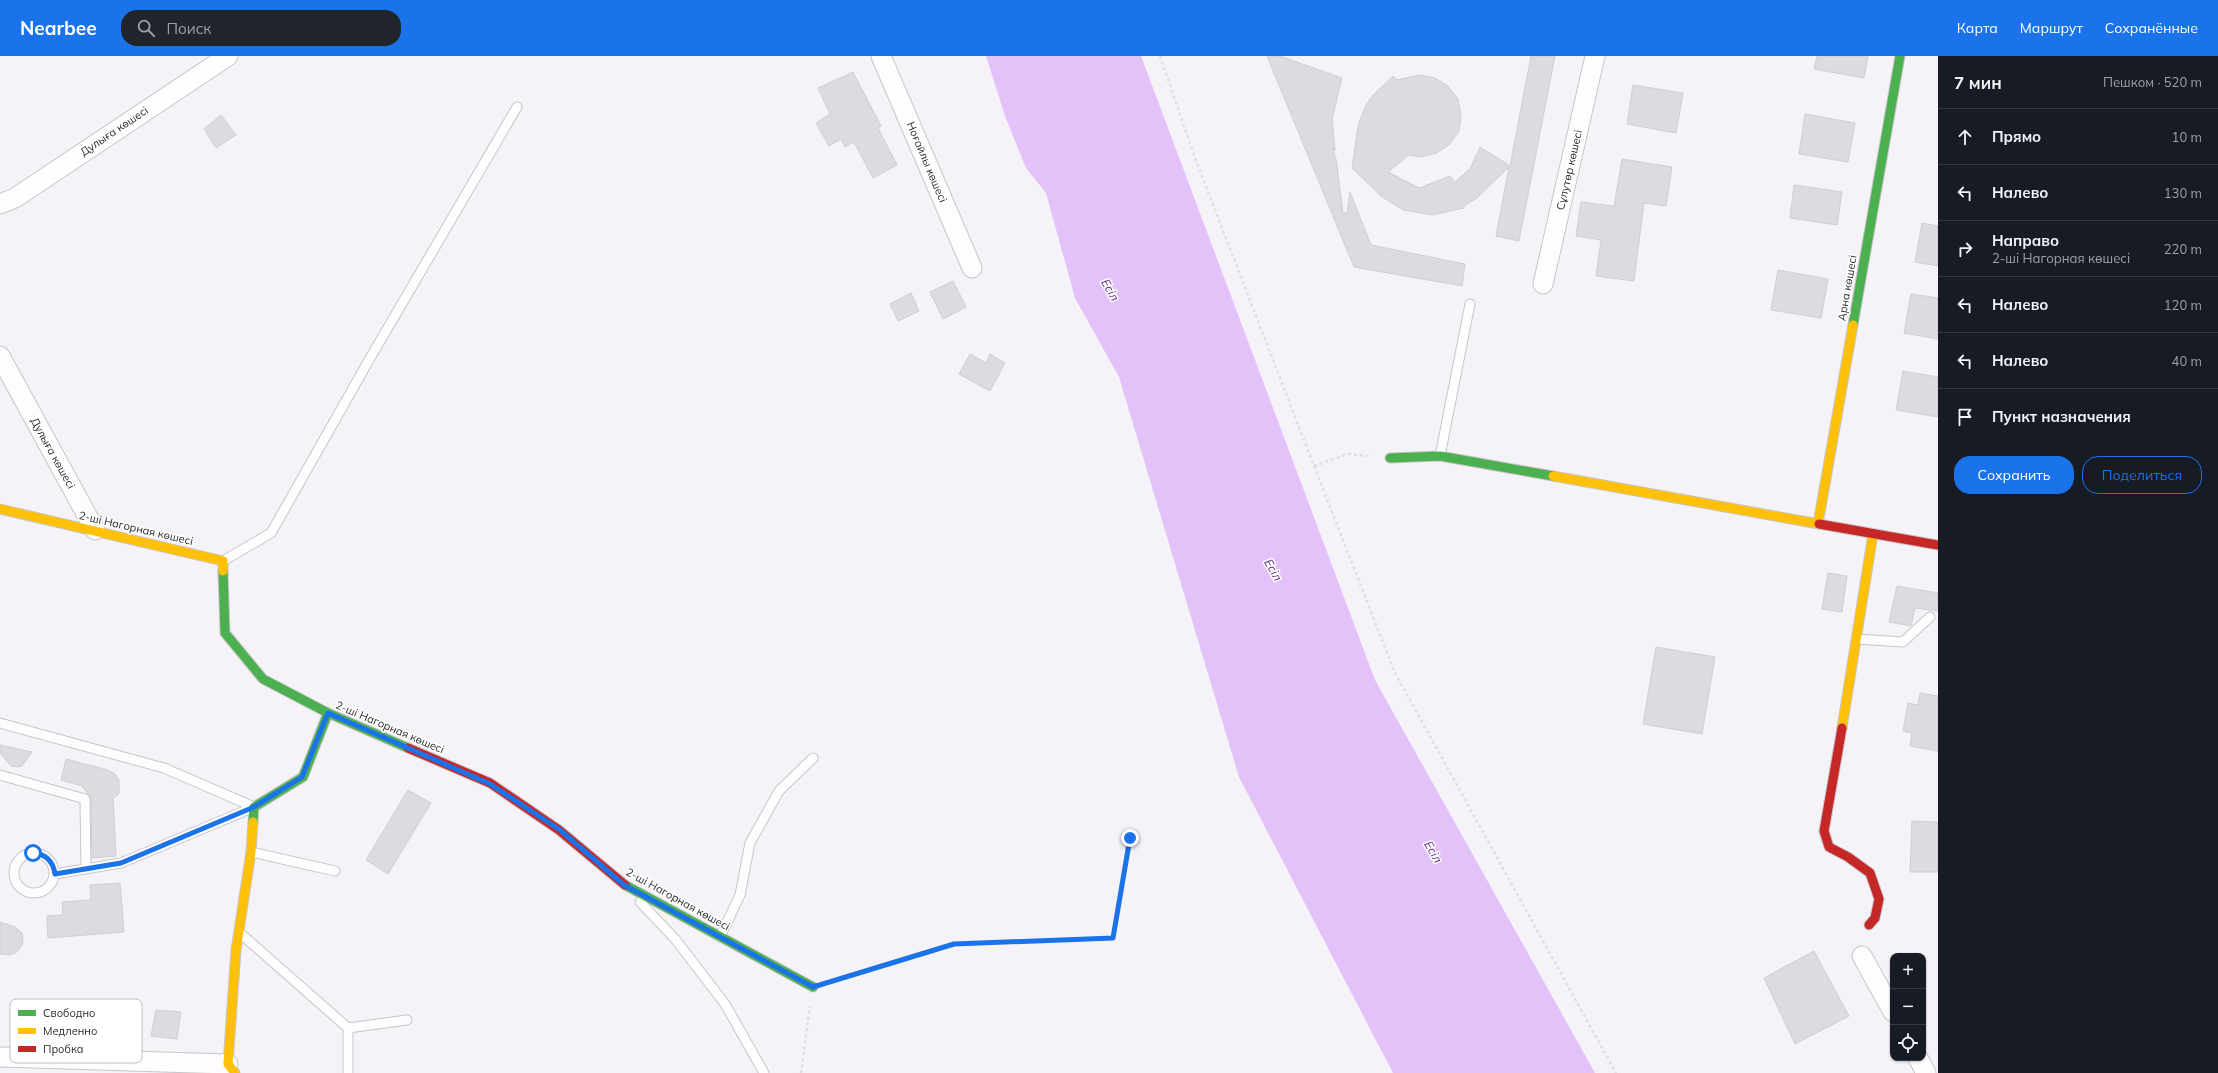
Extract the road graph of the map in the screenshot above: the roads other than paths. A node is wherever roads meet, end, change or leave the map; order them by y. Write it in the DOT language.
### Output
graph roads {
  1 [pos="228,56"];
  2 [pos="882,56"];
  3 [pos="1595,56"];
  4 [pos="1900,56"];
  5 [pos="517,107"];
  6 [pos="0,204"];
  7 [pos="972,268"];
  8 [pos="1543,284"];
  9 [pos="1470,304"];
  10 [pos="0,356"];
  11 [pos="1440,456"];
  12 [pos="1390,458"];
  13 [pos="0,509"];
  14 [pos="1818,524"];
  15 [pos="95,530"];
  16 [pos="1873,534"];
  17 [pos="1938,545"];
  18 [pos="223,561"];
  19 [pos="1930,617"];
  20 [pos="1857,639"];
  21 [pos="328,713"];
  22 [pos="0,723"];
  23 [pos="813,758"];
  24 [pos="0,774"];
  25 [pos="254,807"];
  26 [pos="251,852"];
  27 [pos="86,869"];
  28 [pos="335,871"];
  29 [pos="55,874"];
  30 [pos="624,885"];
  31 [pos="1868,925"];
  32 [pos="239,932"];
  33 [pos="720,937"];
  34 [pos="1862,956"];
  35 [pos="813,987"];
  36 [pos="1890,1007"];
  37 [pos="407,1020"];
  38 [pos="348,1028"];
  39 [pos="0,1057"];
  40 [pos="10,1057"];
  41 [pos="1920,1061"];
  42 [pos="127,1063"];
  43 [pos="232,1068"];
  44 [pos="348,1073"];
  45 [pos="764,1073"];
  46 [pos="1926,1073"];
  1 -- 6 [label="street, Дулыға көшесі"];
  2 -- 7 [label="street, Ноғайлы көшесі"];
  3 -- 8 [label="street, Сұлутөр көшесі"];
  4 -- 14 [label="street, Арна көшесі"];
  5 -- 18 [label="lane"];
  9 -- 11 [label="lane"];
  10 -- 15 [label="street, Дулыға көшесі"];
  11 -- 12 [label="street"];
  11 -- 14 [label="street"];
  13 -- 15 [label="street, 2-ші Нагорная көшесі"];
  14 -- 16 [label="street"];
  15 -- 18 [label="street, 2-ші Нагорная көшесі"];
  16 -- 17 [label="street"];
  16 -- 20 [label="street"];
  18 -- 21 [label="street, 2-ші Нагорная көшесі"];
  19 -- 20 [label="lane"];
  20 -- 31 [label="street"];
  21 -- 25 [label="street"];
  21 -- 30 [label="street, 2-ші Нагорная көшесі"];
  22 -- 25 [label="lane"];
  23 -- 33 [label="lane"];
  24 -- 27 [label="lane"];
  25 -- 26 [label="street"];
  25 -- 27 [label="lane"];
  26 -- 28 [label="lane"];
  26 -- 32 [label="street"];
  27 -- 29 [label="lane"];
  29 -- 29 [label="lane"];
  30 -- 33 [label="street, 2-ші Нагорная көшесі"];
  30 -- 45 [label="lane"];
  32 -- 38 [label="lane"];
  32 -- 43 [label="street"];
  33 -- 35 [label="street, 2-ші Нагорная көшесі"];
  34 -- 36 [label="street"];
  37 -- 38 [label="lane"];
  38 -- 44 [label="lane"];
  39 -- 40 [label="street"];
  41 -- 46 [label="street"];
  42 -- 43 [label="street"];
}
